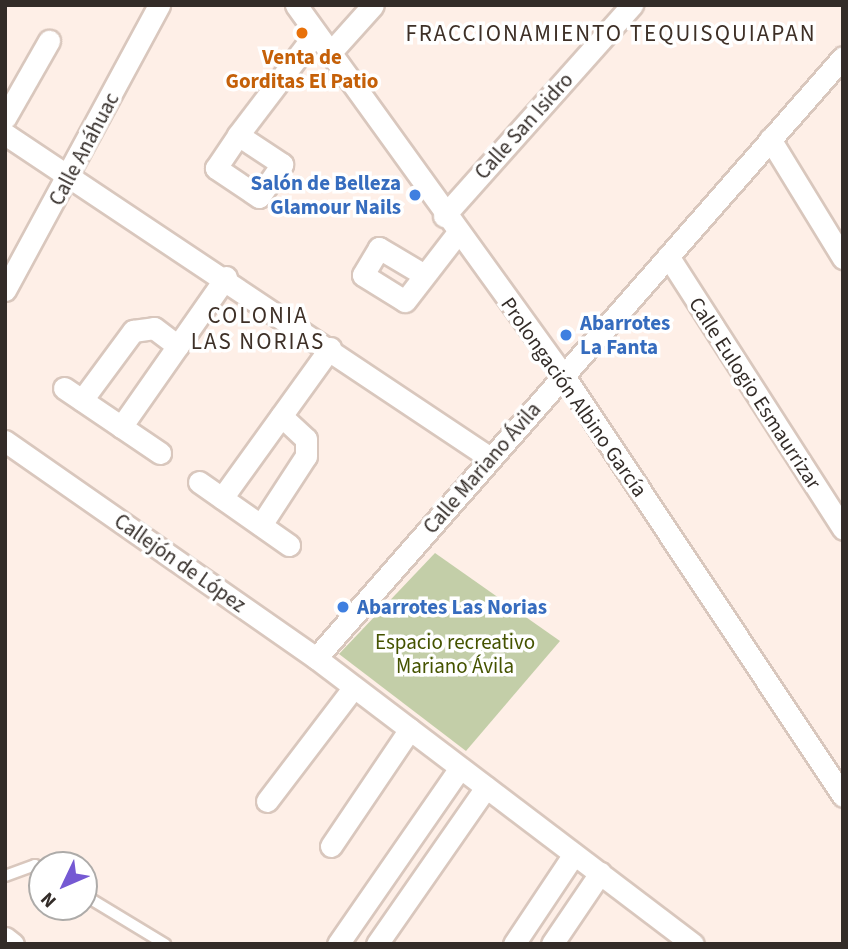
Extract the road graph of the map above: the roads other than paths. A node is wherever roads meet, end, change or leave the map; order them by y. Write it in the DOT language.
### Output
graph roads {
  1 [pos="159,5"];
  2 [pos="296,5"];
  3 [pos="373,5"];
  4 [pos="632,5"];
  5 [pos="315,34"];
  6 [pos="49,41"];
  7 [pos="330,53"];
  8 [pos="843,57"];
  9 [pos="5,118"];
  10 [pos="5,134"];
  11 [pos="238,135"];
  12 [pos="770,139"];
  13 [pos="71,176"];
  14 [pos="444,216"];
  15 [pos="456,234"];
  16 [pos="841,252"];
  17 [pos="668,256"];
  18 [pos="421,274"];
  19 [pos="226,276"];
  20 [pos="5,290"];
  21 [pos="178,346"];
  22 [pos="330,348"];
  23 [pos="564,376"];
  24 [pos="64,388"];
  25 [pos="82,400"];
  26 [pos="281,416"];
  27 [pos="121,427"];
  28 [pos="5,441"];
  29 [pos="160,453"];
  30 [pos="491,458"];
  31 [pos="199,482"];
  32 [pos="222,498"];
  33 [pos="261,525"];
  34 [pos="843,529"];
  35 [pos="289,545"];
  36 [pos="316,658"];
  37 [pos="354,687"];
  38 [pos="410,729"];
  39 [pos="460,768"];
  40 [pos="485,787"];
  41 [pos="843,796"];
  42 [pos="267,801"];
  43 [pos="331,846"];
  44 [pos="574,854"];
  45 [pos="28,868"];
  46 [pos="600,873"];
  47 [pos="5,876"];
  48 [pos="98,903"];
  49 [pos="5,938"];
  50 [pos="349,940"];
  51 [pos="691,943"];
  52 [pos="13,944"];
  53 [pos="165,944"];
  54 [pos="377,944"];
  55 [pos="513,944"];
  56 [pos="552,944"];
  1 -- 13 [label="street, Calle Anáhuac"];
  2 -- 5 [label="street, Prolongación Albino García"];
  3 -- 7 [label="street"];
  4 -- 14 [label="street, Calle San Isidro"];
  5 -- 7 [label="street, Prolongación Albino García"];
  5 -- 11 [label="street"];
  6 -- 9 [label="street"];
  7 -- 14 [label="street, Prolongación Albino García"];
  8 -- 12 [label="street, Calle Mariano Ávila"];
  10 -- 13 [label="street"];
  12 -- 16 [label="street"];
  12 -- 17 [label="street, Calle Mariano Ávila"];
  13 -- 19 [label="street"];
  13 -- 20 [label="street, Calle Anáhuac"];
  14 -- 15 [label="street, Prolongación Albino García"];
  15 -- 18 [label="street"];
  15 -- 23 [label="street, Prolongación Albino García"];
  17 -- 23 [label="street, Calle Mariano Ávila"];
  17 -- 34 [label="street, Calle Eulogio Esmaurrizar"];
  19 -- 21 [label="street"];
  19 -- 22 [label="street"];
  21 -- 25 [label="street"];
  21 -- 27 [label="street"];
  22 -- 26 [label="street"];
  22 -- 30 [label="street"];
  23 -- 30 [label="street, Calle Mariano Ávila"];
  23 -- 41 [label="street, Prolongación Albino García"];
  24 -- 25 [label="street"];
  25 -- 27 [label="street"];
  26 -- 32 [label="street"];
  26 -- 33 [label="street"];
  27 -- 29 [label="street"];
  28 -- 36 [label="street, Callejón de López"];
  30 -- 36 [label="street, Calle Mariano Ávila"];
  31 -- 32 [label="street"];
  32 -- 33 [label="street"];
  33 -- 35 [label="street"];
  36 -- 37 [label="street, Callejón de López"];
  37 -- 38 [label="street, Callejón de López"];
  37 -- 42 [label="street"];
  38 -- 39 [label="street, Callejón de López"];
  38 -- 43 [label="street"];
  39 -- 40 [label="street, Callejón de López"];
  39 -- 50 [label="street"];
  40 -- 44 [label="street, Callejón de López"];
  40 -- 54 [label="street"];
  44 -- 46 [label="street, Callejón de López"];
  44 -- 55 [label="street"];
  45 -- 47 [label="lane"];
  46 -- 51 [label="street, Callejón de López"];
  46 -- 56 [label="street"];
  48 -- 53 [label="lane"];
  49 -- 52 [label="street"];
}
